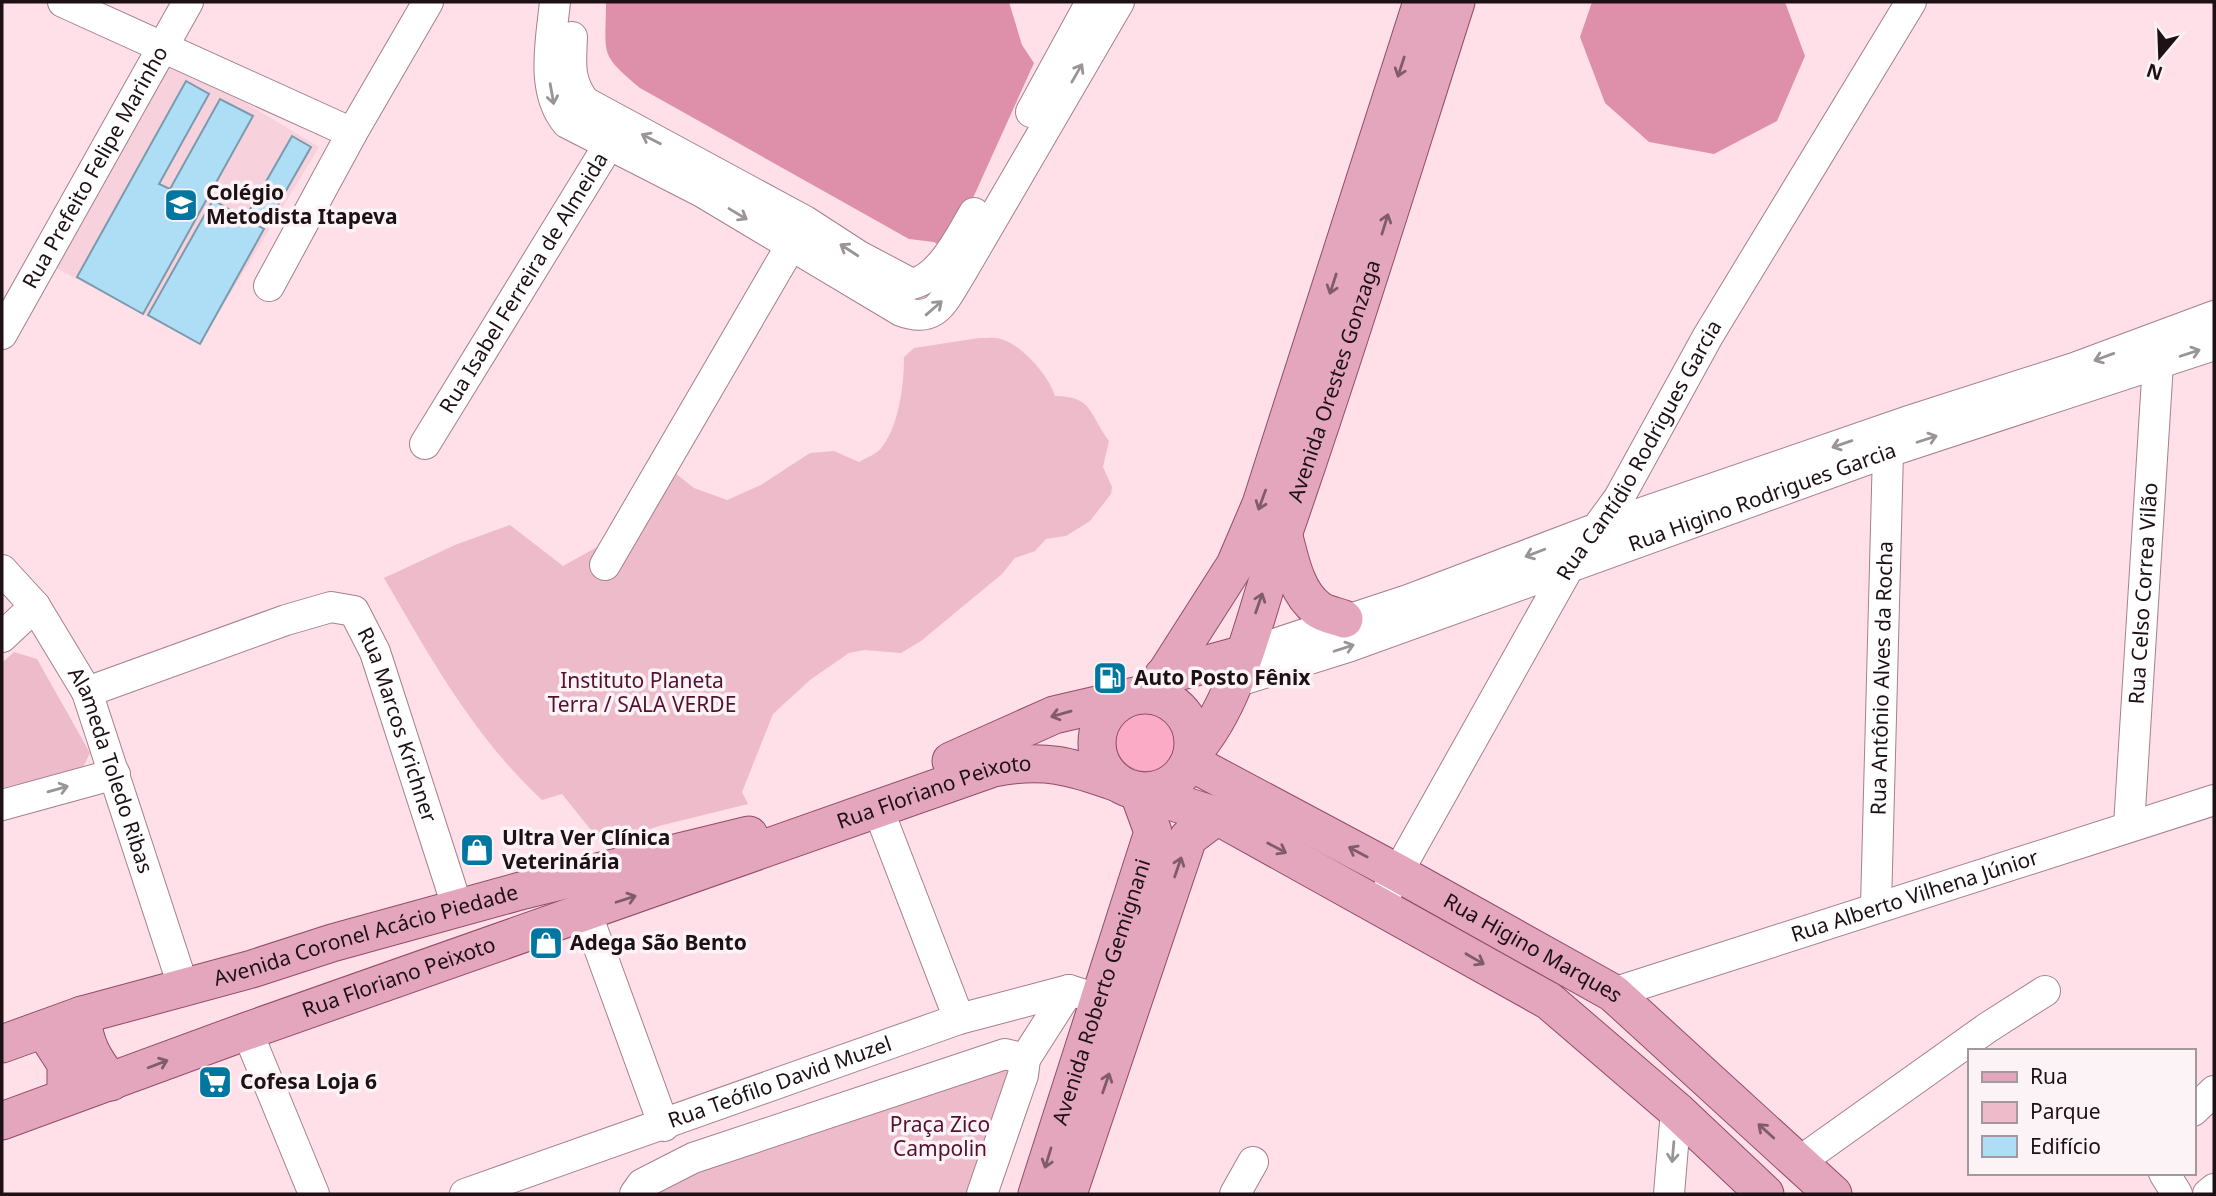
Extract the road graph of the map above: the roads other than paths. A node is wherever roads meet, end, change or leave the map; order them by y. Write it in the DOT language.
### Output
graph roads {
  1 [pos="62,2"];
  2 [pos="188,2"];
  3 [pos="428,2"];
  4 [pos="555,2"];
  5 [pos="573,2"];
  6 [pos="1091,2"];
  7 [pos="1119,2"];
  8 [pos="1422,2"];
  9 [pos="1456,2"];
  10 [pos="1910,2"];
  11 [pos="161,47"];
  12 [pos="611,132"];
  13 [pos="352,133"];
  14 [pos="798,234"];
  15 [pos="269,286"];
  16 [pos="2214,316"];
  17 [pos="2,334"];
  18 [pos="2214,345"];
  19 [pos="2158,363"];
  20 [pos="425,444"];
  21 [pos="1888,452"];
  22 [pos="1595,530"];
  23 [pos="1283,533"];
  24 [pos="605,565"];
  25 [pos="1570,565"];
  26 [pos="2,570"];
  27 [pos="35,606"];
  28 [pos="1344,619"];
  29 [pos="2,637"];
  30 [pos="1238,668"];
  31 [pos="1147,690"];
  32 [pos="87,692"];
  33 [pos="1191,758"];
  34 [pos="115,774"];
  35 [pos="1128,787"];
  36 [pos="2214,800"];
  37 [pos="2,805"];
  38 [pos="878,809"];
  39 [pos="1217,816"];
  40 [pos="2129,826"];
  41 [pos="1398,873"];
  42 [pos="1380,904"];
  43 [pos="1876,906"];
  44 [pos="458,908"];
  45 [pos="586,912"];
  46 [pos="184,989"];
  47 [pos="2045,991"];
  48 [pos="1614,993"];
  49 [pos="1084,995"];
  50 [pos="82,1015"];
  51 [pos="959,1019"];
  52 [pos="1580,1027"];
  53 [pos="44,1030"];
  54 [pos="247,1031"];
  55 [pos="2,1044"];
  56 [pos="1025,1059"];
  57 [pos="111,1082"];
  58 [pos="2214,1091"];
  59 [pos="66,1097"];
  60 [pos="2195,1109"];
  61 [pos="1676,1110"];
  62 [pos="2,1121"];
  63 [pos="664,1126"];
  64 [pos="1252,1162"];
  65 [pos="1799,1162"];
  66 [pos="2165,1175"];
  67 [pos="2214,1189"];
  68 [pos="314,1194"];
  69 [pos="465,1194"];
  70 [pos="635,1194"];
  71 [pos="982,1194"];
  72 [pos="1037,1194"];
  73 [pos="1068,1194"];
  74 [pos="1235,1194"];
  75 [pos="1669,1194"];
  76 [pos="1764,1194"];
  77 [pos="1833,1194"];
  78 [pos="2177,1194"];
  79 [pos="2208,1194"];
  1 -- 11 [label="street"];
  2 -- 11 [label="street, Rua Prefeito Felipe Marinho"];
  3 -- 13 [label="street"];
  4 -- 12 [label="street, one-way"];
  5 -- 12 [label="street"];
  6 -- 14 [label="street, one-way"];
  14 -- 7 [label="street, one-way"];
  8 -- 31 [label="main road, Avenida Orestes Gonzaga, one-way"];
  23 -- 9 [label="main road, Avenida Orestes Gonzaga, one-way"];
  10 -- 22 [label="street, Rua Cantídio Rodrigues Garcia"];
  11 -- 13 [label="street"];
  11 -- 17 [label="street, Rua Prefeito Felipe Marinho"];
  12 -- 14 [label="street"];
  12 -- 20 [label="street, Rua Isabel Ferreira de Almeida"];
  13 -- 15 [label="street"];
  14 -- 24 [label="street"];
  16 -- 22 [label="street, Rua Higino Rodrigues Garcia, one-way"];
  19 -- 18 [label="street, Rua Higino Rodrigues Garcia, one-way"];
  21 -- 19 [label="street, Rua Higino Rodrigues Garcia, one-way"];
  19 -- 40 [label="street, Rua Celso Correa Vilão"];
  21 -- 25 [label="street, Rua Higino Rodrigues Garcia"];
  21 -- 43 [label="street, Rua Antônio Alves da Rocha"];
  22 -- 25 [label="street, Rua Cantídio Rodrigues Garcia"];
  22 -- 28 [label="street, Rua Higino Rodrigues Garcia, one-way"];
  23 -- 28 [label="main road"];
  30 -- 23 [label="main road, Avenida Orestes Gonzaga, one-way"];
  30 -- 25 [label="street, Rua Higino Rodrigues Garcia, one-way"];
  25 -- 41 [label="street, Rua Cantídio Rodrigues Garcia"];
  26 -- 27 [label="street, Alameda Toledo Ribas"];
  27 -- 29 [label="street"];
  27 -- 32 [label="street, Alameda Toledo Ribas"];
  28 -- 30 [label="street, Rua Higino Rodrigues Garcia"];
  30 -- 31 [label="main road, Avenida Coronel Acácio Piedade"];
  30 -- 33 [label="main road, Avenida Orestes Gonzaga"];
  31 -- 33 [label="main road"];
  31 -- 35 [label="main road"];
  31 -- 44 [label="main road, Avenida Coronel Acácio Piedade, one-way"];
  32 -- 34 [label="street, Alameda Toledo Ribas"];
  32 -- 44 [label="street, Rua Marcos Krichner"];
  33 -- 35 [label="main road"];
  41 -- 33 [label="main road, Rua Higino Marques, one-way"];
  37 -- 34 [label="street, one-way"];
  34 -- 46 [label="street, Alameda Toledo Ribas"];
  35 -- 38 [label="main road, Rua Floriano Peixoto"];
  35 -- 39 [label="main road, Rua Higino Marques"];
  35 -- 49 [label="main road, Avenida Roberto Gemignani"];
  36 -- 40 [label="street, Rua Alberto Vilhena Júnior"];
  45 -- 38 [label="main road, Rua Floriano Peixoto, one-way"];
  38 -- 51 [label="street"];
  39 -- 42 [label="main road, Rua Higino Marques, one-way"];
  73 -- 39 [label="main road, Avenida Roberto Gemignani, one-way"];
  40 -- 43 [label="street, Rua Alberto Vilhena Júnior"];
  41 -- 42 [label="street, Rua Cantídio Rodrigues Garcia"];
  41 -- 48 [label="main road, Rua Higino Marques"];
  42 -- 52 [label="main road, Rua Higino Marques, one-way"];
  43 -- 48 [label="street, Rua Alberto Vilhena Júnior"];
  44 -- 46 [label="main road, Avenida Coronel Acácio Piedade"];
  45 -- 54 [label="main road, Rua Floriano Peixoto"];
  45 -- 63 [label="street"];
  46 -- 50 [label="main road, Avenida Coronel Acácio Piedade"];
  47 -- 65 [label="street"];
  48 -- 52 [label="main road"];
  65 -- 48 [label="main road, Rua Higino Marques, one-way"];
  49 -- 51 [label="street, Rua Teófilo David Muzel"];
  49 -- 56 [label="street"];
  49 -- 72 [label="main road, Avenida Roberto Gemignani, one-way"];
  50 -- 53 [label="main road, Avenida Coronel Acácio Piedade"];
  50 -- 57 [label="main road"];
  51 -- 63 [label="street, Rua Teófilo David Muzel"];
  52 -- 61 [label="main road, Rua Higino Marques"];
  53 -- 55 [label="main road, Avenida Coronel Acácio Piedade"];
  53 -- 59 [label="main road"];
  57 -- 54 [label="main road, Rua Floriano Peixoto, one-way"];
  54 -- 68 [label="street"];
  56 -- 70 [label="street"];
  56 -- 71 [label="street"];
  57 -- 59 [label="main road, Rua Floriano Peixoto"];
  58 -- 60 [label="street"];
  59 -- 62 [label="main road, Rua Floriano Peixoto"];
  61 -- 75 [label="street, one-way"];
  61 -- 76 [label="main road, Rua Higino Marques"];
  63 -- 69 [label="street, Rua Teófilo David Muzel"];
  64 -- 74 [label="street"];
  65 -- 77 [label="main road, Rua Higino Marques"];
  66 -- 78 [label="street"];
  67 -- 79 [label="street"];
}
